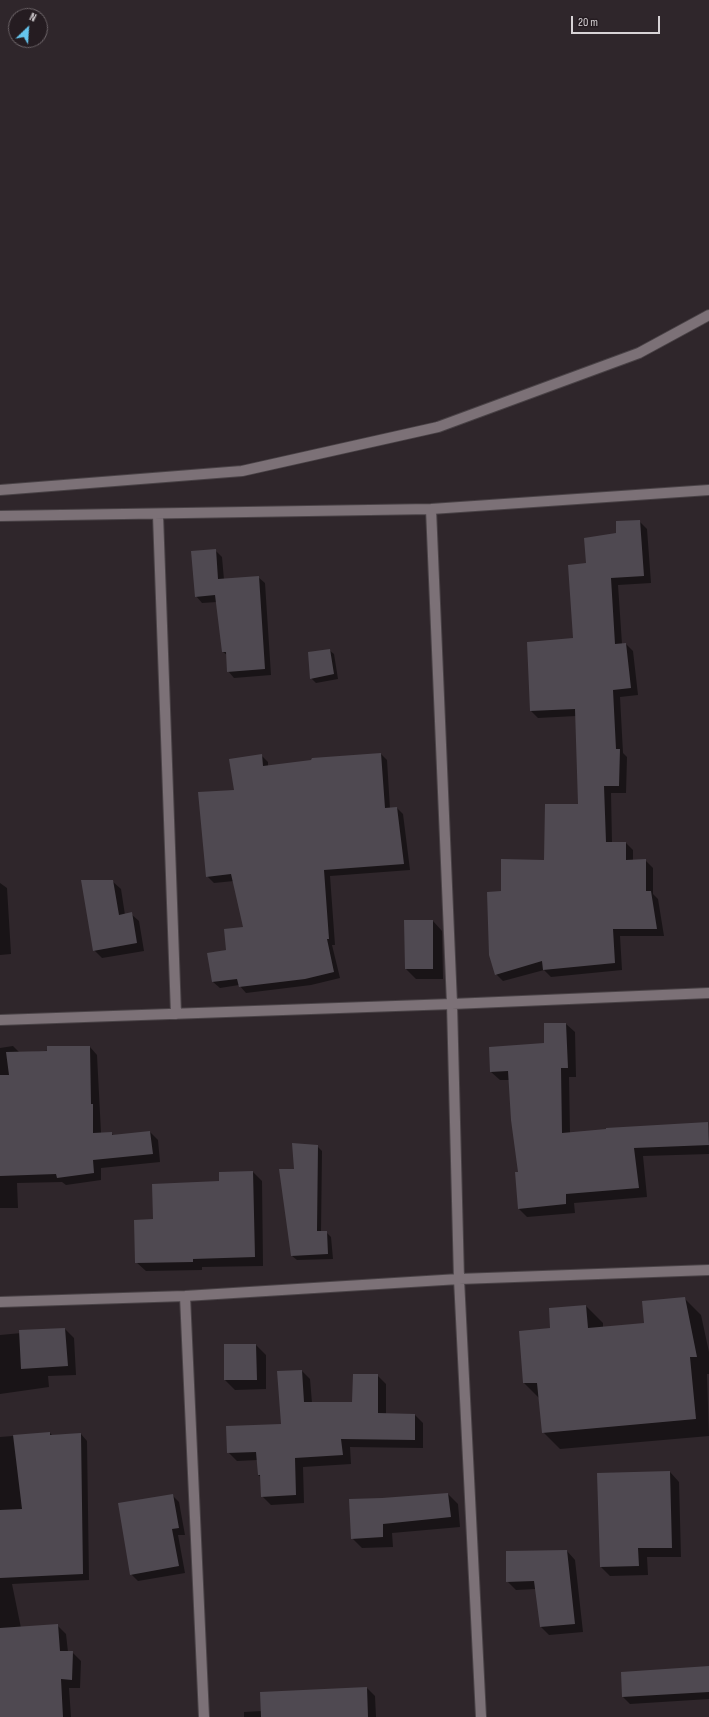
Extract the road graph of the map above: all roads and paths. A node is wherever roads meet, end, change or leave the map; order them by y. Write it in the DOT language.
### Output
graph roads {
  1 [pos="709,315"];
  2 [pos="0,490"];
  3 [pos="709,490"];
  4 [pos="431,509"];
  5 [pos="158,514"];
  6 [pos="0,516"];
  7 [pos="709,993"];
  8 [pos="452,1004"];
  9 [pos="176,1014"];
  10 [pos="0,1020"];
  11 [pos="709,1270"];
  12 [pos="460,1279"];
  13 [pos="186,1296"];
  14 [pos="0,1302"];
  15 [pos="204,1717"];
  16 [pos="481,1717"];
  1 -- 2 [label="street"];
  3 -- 4 [label="street"];
  4 -- 5 [label="street"];
  4 -- 8 [label="street"];
  5 -- 6 [label="street"];
  5 -- 9 [label="street"];
  7 -- 8 [label="street"];
  8 -- 9 [label="street"];
  8 -- 12 [label="street"];
  9 -- 10 [label="street"];
  11 -- 12 [label="street"];
  12 -- 13 [label="street"];
  12 -- 16 [label="street"];
  13 -- 14 [label="street"];
  13 -- 15 [label="street"];
}
